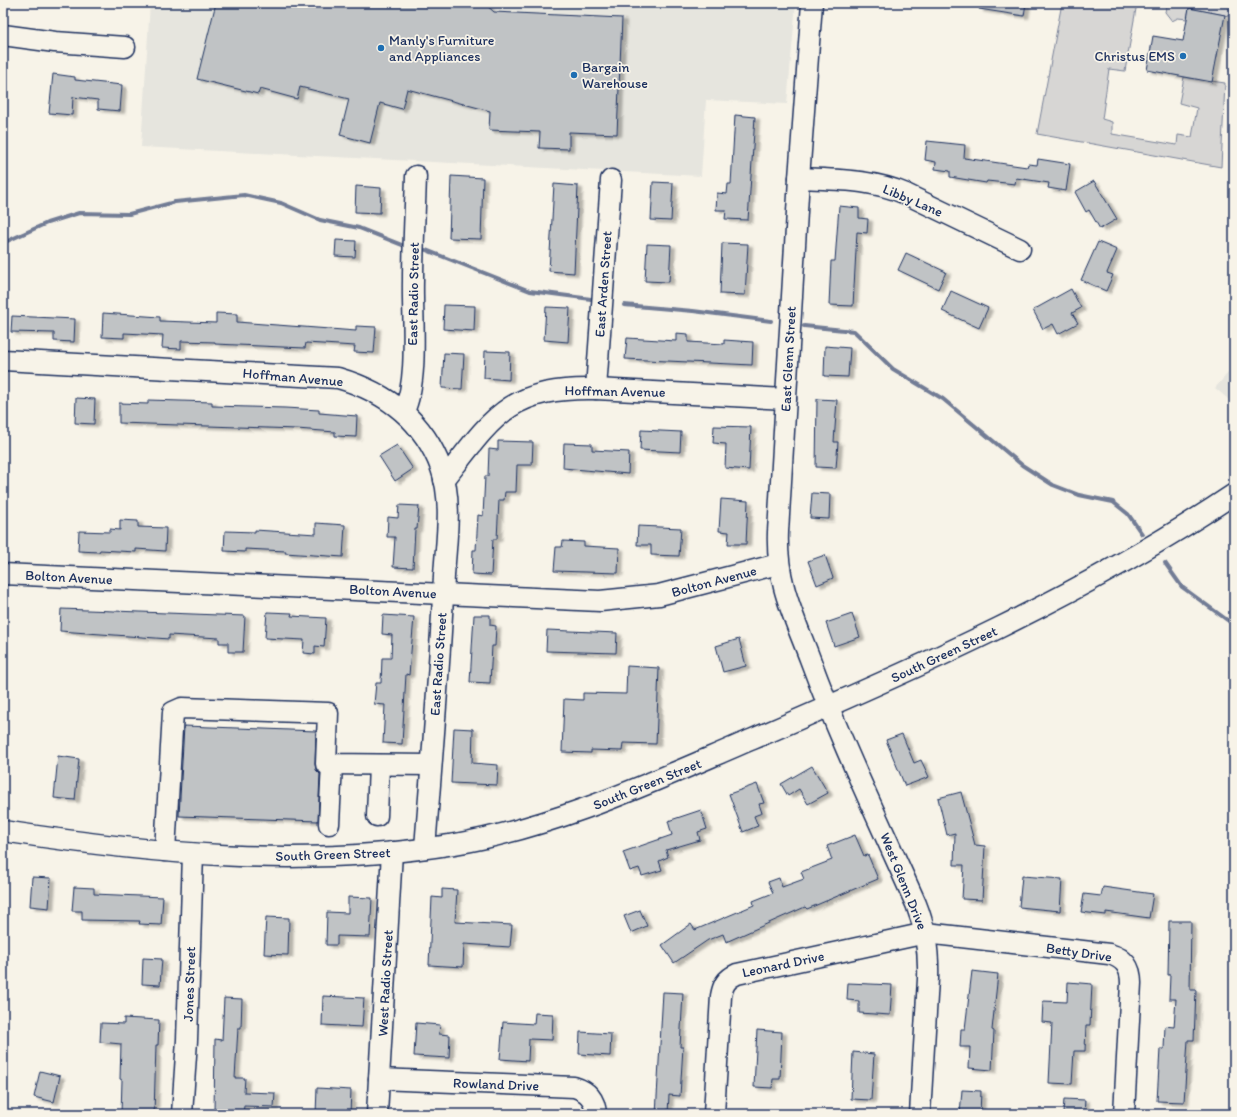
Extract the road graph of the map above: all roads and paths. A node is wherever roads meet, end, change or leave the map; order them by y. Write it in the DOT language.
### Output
graph roads {
  1 [pos="812,3"];
  2 [pos="3,35"];
  3 [pos="125,47"];
  4 [pos="416,176"];
  5 [pos="799,178"];
  6 [pos="611,180"];
  7 [pos="1020,249"];
  8 [pos="3,360"];
  9 [pos="596,389"];
  10 [pos="786,399"];
  11 [pos="404,411"];
  12 [pos="444,480"];
  13 [pos="1234,494"];
  14 [pos="778,564"];
  15 [pos="3,574"];
  16 [pos="443,594"];
  17 [pos="828,707"];
  18 [pos="332,764"];
  19 [pos="379,765"];
  20 [pos="431,765"];
  21 [pos="377,816"];
  22 [pos="330,824"];
  23 [pos="3,832"];
  24 [pos="425,848"];
  25 [pos="165,851"];
  26 [pos="392,852"];
  27 [pos="193,854"];
  28 [pos="926,934"];
  29 [pos="379,1079"];
  30 [pos="182,1114"];
  31 [pos="377,1114"];
  32 [pos="596,1114"];
  33 [pos="714,1114"];
  34 [pos="920,1114"];
  35 [pos="1124,1114"];
  1 -- 5 [label="street, East Glenn Street"];
  2 -- 3 [label="street"];
  4 -- 11 [label="street, East Radio Street"];
  5 -- 7 [label="street, Libby Lane"];
  5 -- 10 [label="street, East Glenn Street"];
  6 -- 9 [label="street, East Arden Street"];
  8 -- 11 [label="street, Hoffman Avenue"];
  9 -- 10 [label="street, Hoffman Avenue"];
  9 -- 12 [label="street, Hoffman Avenue"];
  10 -- 14 [label="street, East Glenn Street"];
  11 -- 12 [label="street, Hoffman Avenue"];
  12 -- 16 [label="street, East Radio Street"];
  13 -- 17 [label="street, South Green Street"];
  14 -- 16 [label="street, Bolton Avenue"];
  14 -- 17 [label="street, East Glenn Street"];
  15 -- 16 [label="street, Bolton Avenue"];
  16 -- 20 [label="street, East Radio Street"];
  17 -- 24 [label="street, South Green Street"];
  17 -- 28 [label="street, West Glenn Drive"];
  18 -- 19 [label="street"];
  18 -- 22 [label="street"];
  18 -- 25 [label="street"];
  19 -- 20 [label="street"];
  19 -- 21 [label="street"];
  20 -- 24 [label="street, East Radio Street"];
  23 -- 25 [label="street, South Green Street"];
  24 -- 26 [label="street, South Green Street"];
  25 -- 27 [label="street, South Green Street"];
  26 -- 27 [label="street, South Green Street"];
  26 -- 29 [label="street, West Radio Street"];
  27 -- 30 [label="street, Jones Street"];
  28 -- 33 [label="street, Leonard Drive"];
  28 -- 34 [label="street, West Glenn Drive"];
  28 -- 35 [label="street, Betty Drive"];
  29 -- 31 [label="street, West Radio Street"];
  29 -- 32 [label="street, Rowland Drive"];
}
